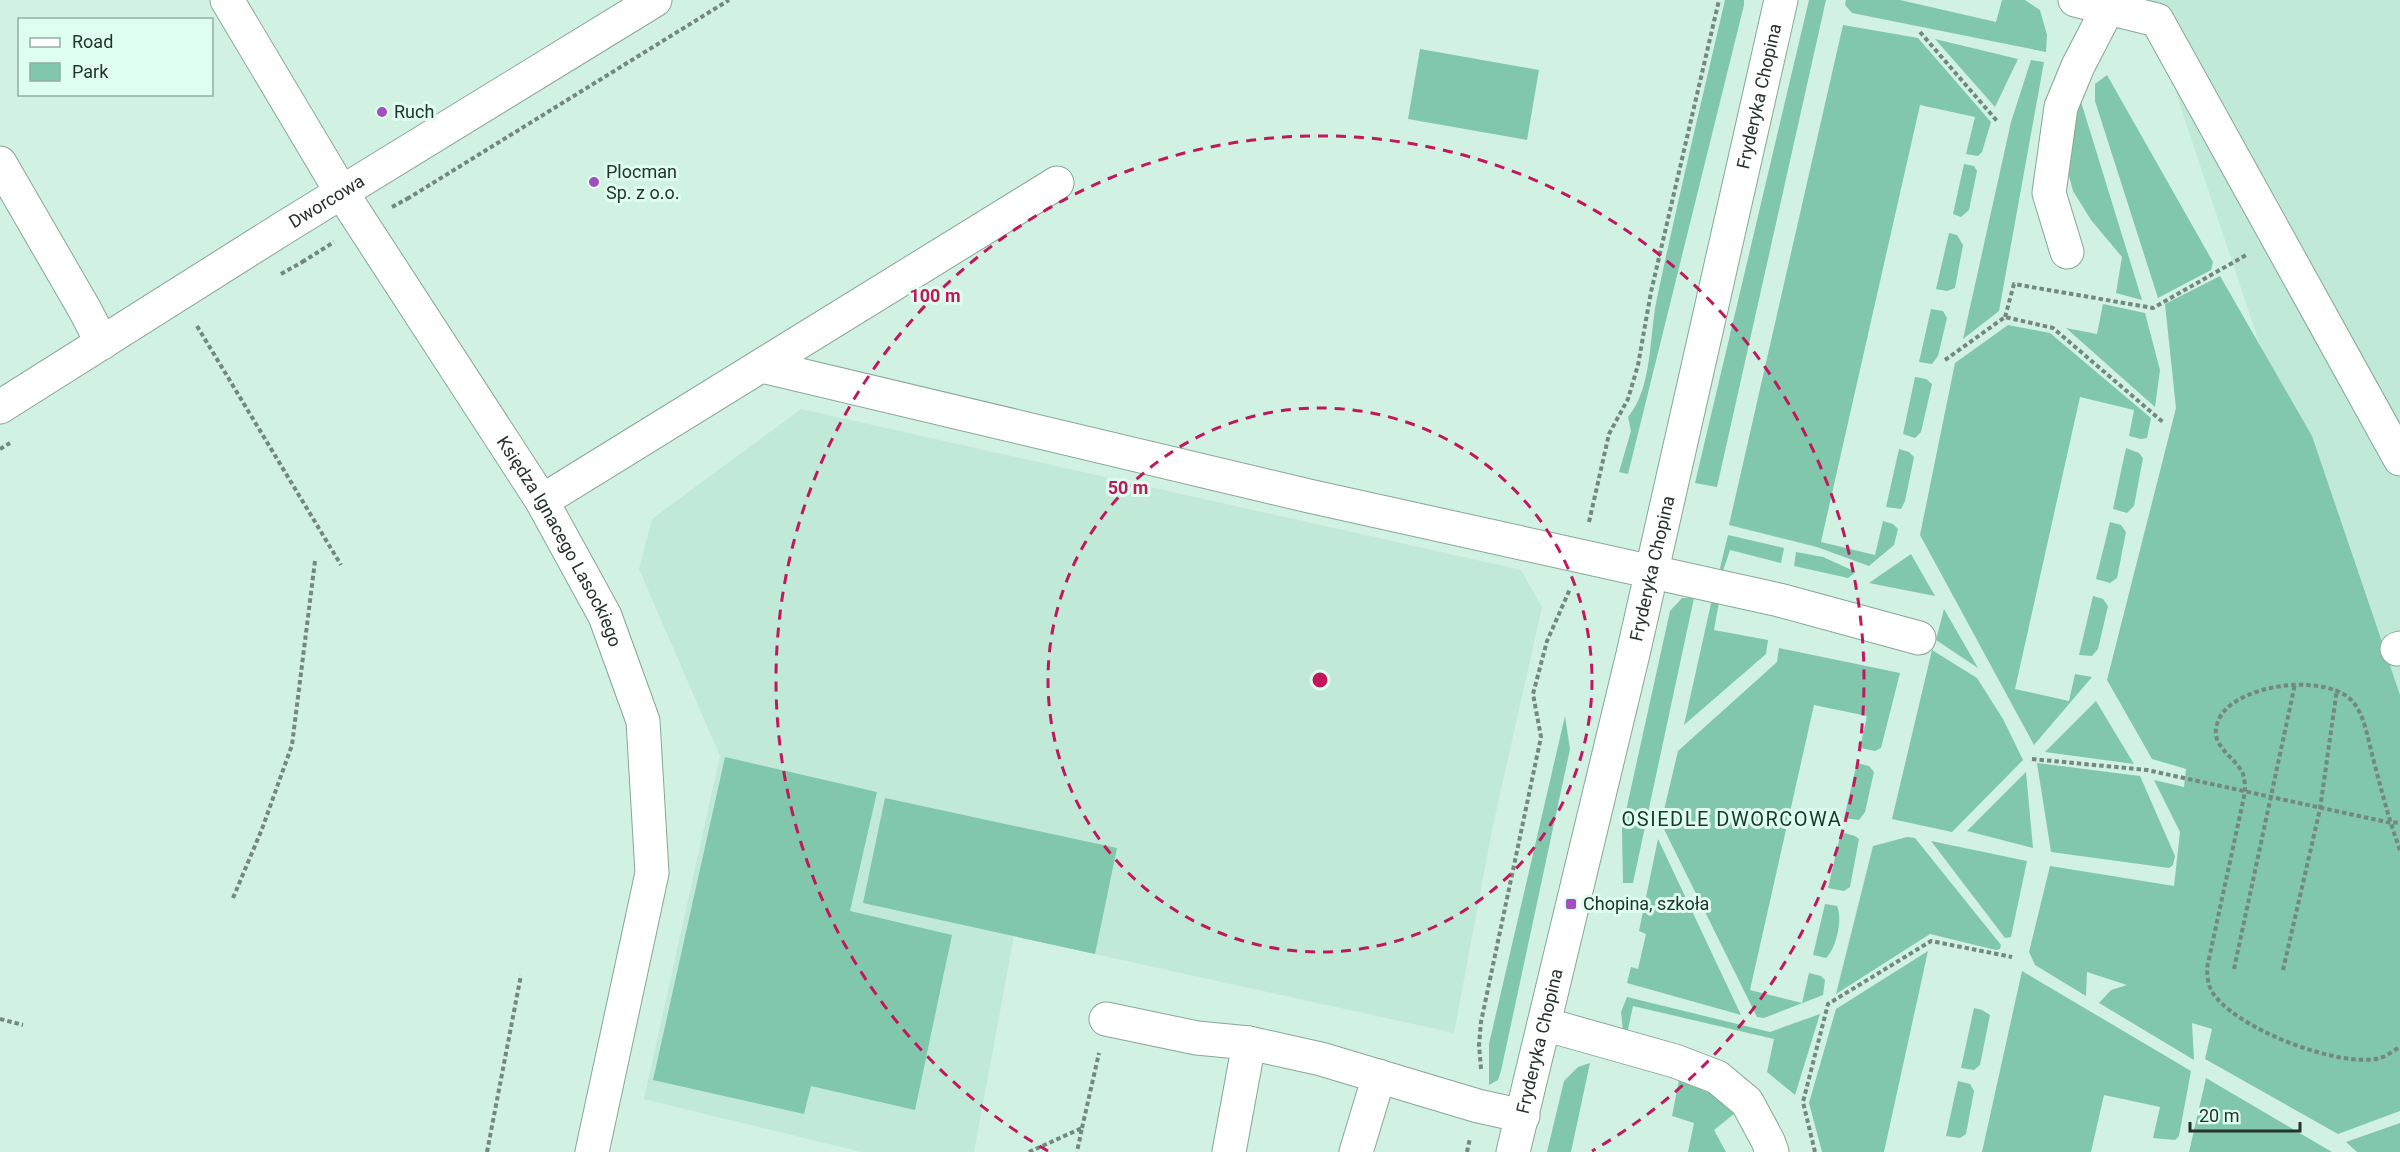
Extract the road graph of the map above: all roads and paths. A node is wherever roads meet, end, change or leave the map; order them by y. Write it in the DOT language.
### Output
graph roads {
  1 [pos="227,0"];
  2 [pos="655,0"];
  3 [pos="729,0"];
  4 [pos="1719,0"];
  5 [pos="1781,0"];
  6 [pos="2075,0"];
  7 [pos="2108,8"];
  8 [pos="1920,32"];
  9 [pos="1997,120"];
  10 [pos="0,163"];
  11 [pos="1057,183"];
  12 [pos="342,193"];
  13 [pos="407,199"];
  14 [pos="2278,238"];
  15 [pos="2067,252"];
  16 [pos="2005,317"];
  17 [pos="197,326"];
  18 [pos="102,343"];
  19 [pos="1945,360"];
  20 [pos="762,366"];
  21 [pos="0,406"];
  22 [pos="2164,423"];
  23 [pos="2400,459"];
  24 [pos="542,501"];
  25 [pos="1581,555"];
  26 [pos="315,561"];
  27 [pos="341,565"];
  28 [pos="1651,572"];
  29 [pos="1919,638"];
  30 [pos="2295,684"];
  31 [pos="2337,689"];
  32 [pos="2032,759"];
  33 [pos="2245,792"];
  34 [pos="2272,799"];
  35 [pos="2320,809"];
  36 [pos="2400,822"];
  37 [pos="2391,823"];
  38 [pos="2400,850"];
  39 [pos="233,898"];
  40 [pos="2012,957"];
  41 [pos="2234,969"];
  42 [pos="2283,970"];
  43 [pos="521,975"];
  44 [pos="0,1018"];
  45 [pos="1107,1019"];
  46 [pos="23,1024"];
  47 [pos="1544,1024"];
  48 [pos="1249,1043"];
  49 [pos="2400,1047"];
  50 [pos="1379,1076"];
  51 [pos="1478,1106"];
  52 [pos="1082,1128"];
  53 [pos="1517,1139"];
  54 [pos="487,1152"];
  55 [pos="592,1152"];
  56 [pos="1029,1152"];
  57 [pos="1077,1152"];
  58 [pos="1228,1152"];
  59 [pos="1356,1152"];
  60 [pos="1467,1152"];
  61 [pos="1772,1152"];
  62 [pos="1815,1152"];
  1 -- 12 [label="street, Księdza Ignacego Lasockiego"];
  2 -- 12 [label="street, Dworcowa"];
  3 -- 13 [label="path"];
  4 -- 25 [label="path"];
  5 -- 28 [label="street, Fryderyka Chopina"];
  6 -- 7 [label="street"];
  7 -- 14 [label="street"];
  7 -- 15 [label="street"];
  8 -- 9 [label="path"];
  10 -- 18 [label="street"];
  11 -- 20 [label="street"];
  12 -- 18 [label="street, Dworcowa"];
  12 -- 24 [label="street, Księdza Ignacego Lasockiego"];
  14 -- 16 [label="path"];
  14 -- 23 [label="street"];
  16 -- 19 [label="path"];
  16 -- 22 [label="path"];
  17 -- 27 [label="path"];
  18 -- 21 [label="street, Dworcowa"];
  20 -- 24 [label="street"];
  20 -- 25 [label="street"];
  24 -- 55 [label="street, Księdza Ignacego Lasockiego"];
  25 -- 28 [label="street"];
  25 -- 51 [label="path"];
  26 -- 39 [label="path"];
  28 -- 29 [label="street"];
  28 -- 47 [label="street, Fryderyka Chopina"];
  30 -- 31 [label="path"];
  30 -- 33 [label="path"];
  30 -- 34 [label="path"];
  31 -- 35 [label="path"];
  31 -- 37 [label="path"];
  32 -- 33 [label="path"];
  33 -- 34 [label="path"];
  33 -- 49 [label="path"];
  34 -- 35 [label="path"];
  34 -- 41 [label="path"];
  35 -- 37 [label="path"];
  35 -- 42 [label="path"];
  36 -- 37 [label="path"];
  37 -- 38 [label="path"];
  40 -- 62 [label="path"];
  43 -- 54 [label="path"];
  44 -- 46 [label="path"];
  45 -- 48 [label="street"];
  45 -- 52 [label="path"];
  47 -- 53 [label="street, Fryderyka Chopina"];
  47 -- 61 [label="street"];
  48 -- 50 [label="street"];
  48 -- 58 [label="street"];
  50 -- 51 [label="street"];
  50 -- 59 [label="street"];
  51 -- 53 [label="street"];
  51 -- 60 [label="path"];
  52 -- 56 [label="path"];
  52 -- 57 [label="path"];
}
